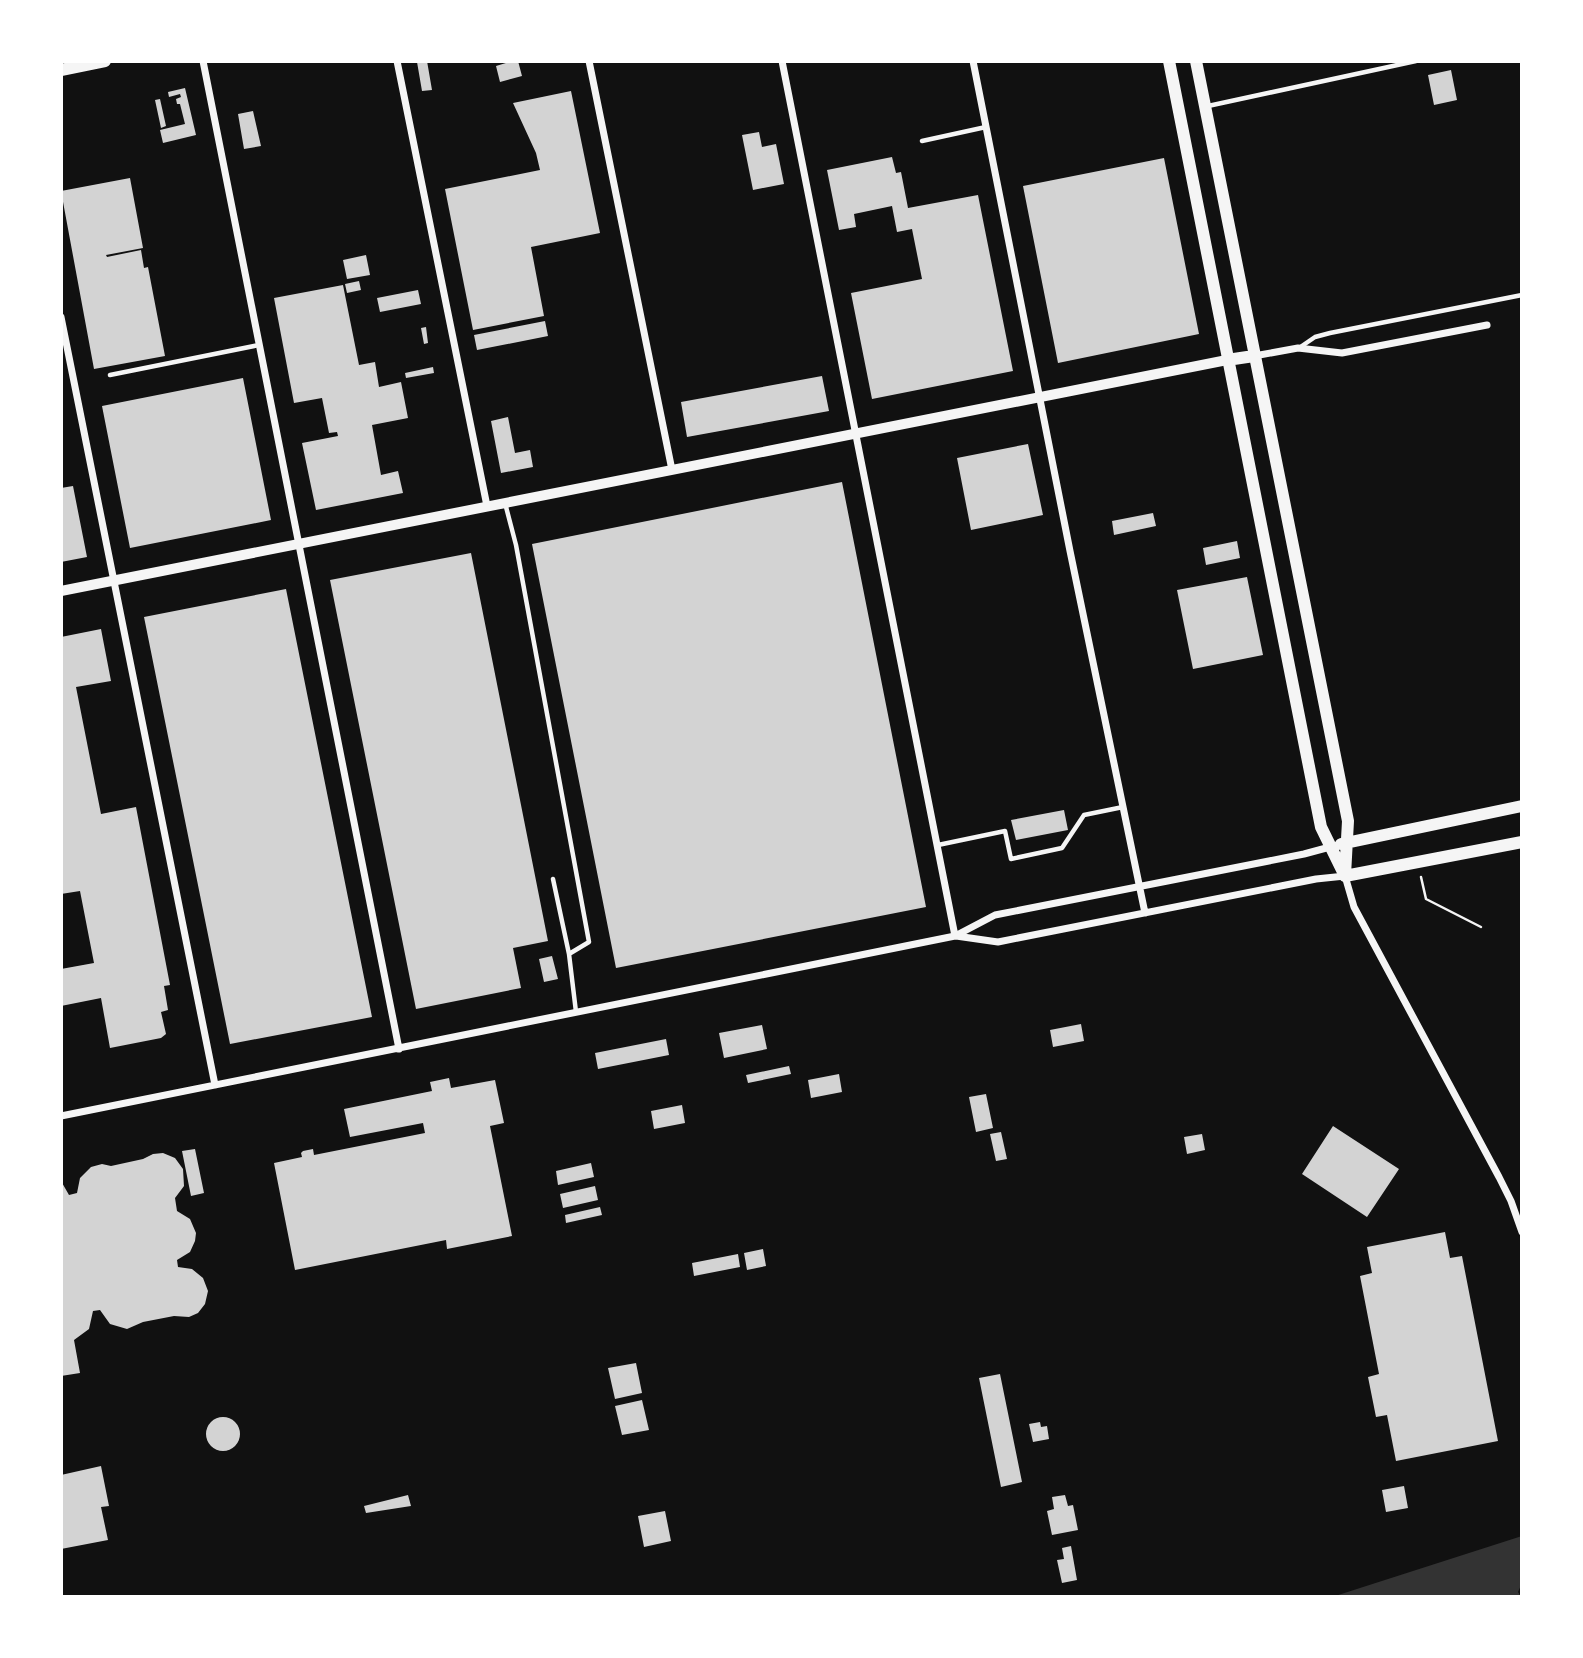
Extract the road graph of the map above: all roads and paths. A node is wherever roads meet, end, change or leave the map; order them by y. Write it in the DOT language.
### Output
graph roads {
  1 [pos="104,61"];
  2 [pos="203,61"];
  3 [pos="397,61"];
  4 [pos="589,61"];
  5 [pos="782,61"];
  6 [pos="973,61"];
  7 [pos="1168,61"];
  8 [pos="1196,61"];
  9 [pos="1416,61"];
  10 [pos="61,70"];
  11 [pos="1205,106"];
  12 [pos="986,127"];
  13 [pos="922,141"];
  14 [pos="1522,295"];
  15 [pos="61,317"];
  16 [pos="1487,325"];
  17 [pos="259,345"];
  18 [pos="1298,348"];
  19 [pos="1254,356"];
  20 [pos="1227,360"];
  21 [pos="110,375"];
  22 [pos="1039,396"];
  23 [pos="856,433"];
  24 [pos="672,470"];
  25 [pos="505,503"];
  26 [pos="487,506"];
  27 [pos="298,544"];
  28 [pos="113,580"];
  29 [pos="61,591"];
  30 [pos="1522,806"];
  31 [pos="1123,807"];
  32 [pos="1347,842"];
  33 [pos="1522,842"];
  34 [pos="938,845"];
  35 [pos="1330,846"];
  36 [pos="1419,863"];
  37 [pos="1345,876"];
  38 [pos="553,879"];
  39 [pos="1139,887"];
  40 [pos="1145,913"];
  41 [pos="1481,927"];
  42 [pos="955,936"];
  43 [pos="569,954"];
  44 [pos="576,1013"];
  45 [pos="399,1049"];
  46 [pos="215,1086"];
  47 [pos="61,1116"];
  48 [pos="1522,1232"];
  1 -- 10 [label="main road"];
  2 -- 17 [label="street"];
  3 -- 26 [label="street"];
  4 -- 24 [label="street"];
  5 -- 23 [label="street"];
  6 -- 12 [label="street"];
  7 -- 20 [label="main road"];
  8 -- 11 [label="main road"];
  9 -- 11 [label="lane"];
  11 -- 19 [label="main road"];
  12 -- 13 [label="lane"];
  12 -- 22 [label="street"];
  14 -- 18 [label="lane"];
  15 -- 28 [label="street"];
  16 -- 18 [label="street"];
  17 -- 21 [label="lane"];
  17 -- 27 [label="street"];
  18 -- 19 [label="street"];
  19 -- 20 [label="main road"];
  19 -- 32 [label="main road"];
  20 -- 22 [label="street"];
  20 -- 35 [label="main road"];
  22 -- 23 [label="street"];
  22 -- 31 [label="street"];
  23 -- 24 [label="street"];
  23 -- 34 [label="street"];
  24 -- 25 [label="street"];
  25 -- 26 [label="street"];
  25 -- 43 [label="lane"];
  26 -- 27 [label="street"];
  27 -- 28 [label="street"];
  27 -- 45 [label="street"];
  28 -- 29 [label="street"];
  28 -- 46 [label="street"];
  30 -- 32 [label="main road"];
  31 -- 34 [label="lane"];
  31 -- 39 [label="street"];
  32 -- 35 [label="main road"];
  32 -- 37 [label="main road"];
  33 -- 36 [label="main road"];
  34 -- 42 [label="street"];
  35 -- 37 [label="main road"];
  35 -- 39 [label="street"];
  36 -- 37 [label="main road"];
  36 -- 41 [label="path"];
  37 -- 40 [label="street"];
  37 -- 48 [label="street"];
  38 -- 43 [label="lane"];
  39 -- 40 [label="street"];
  39 -- 42 [label="street"];
  40 -- 42 [label="street"];
  42 -- 44 [label="street"];
  43 -- 44 [label="lane"];
  44 -- 45 [label="street"];
  45 -- 46 [label="street"];
  46 -- 47 [label="street"];
}
